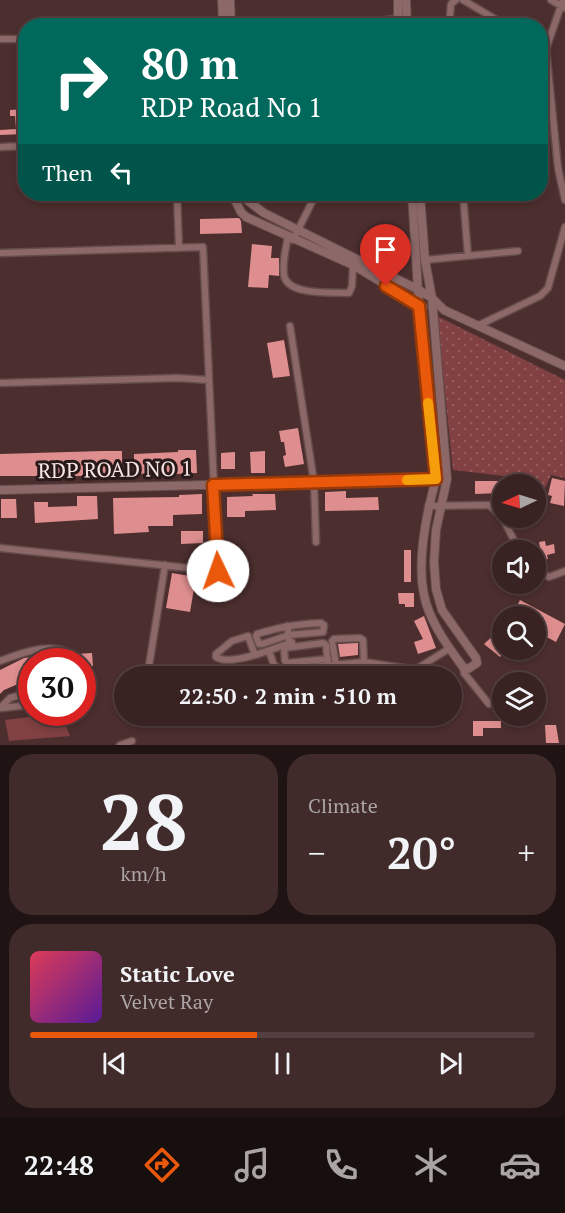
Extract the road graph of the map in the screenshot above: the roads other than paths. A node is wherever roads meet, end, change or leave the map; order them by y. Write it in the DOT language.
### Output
graph roads {
  1 [pos="222,0"];
  2 [pos="230,0"];
  3 [pos="398,0"];
  4 [pos="406,0"];
  5 [pos="456,0"];
  6 [pos="463,0"];
  7 [pos="551,0"];
  8 [pos="563,4"];
  9 [pos="223,18"];
  10 [pos="231,18"];
  11 [pos="401,18"];
  12 [pos="403,18"];
  13 [pos="450,18"];
  14 [pos="493,18"];
  15 [pos="548,37"];
  16 [pos="0,39"];
  17 [pos="18,39"];
  18 [pos="548,88"];
  19 [pos="18,146"];
  20 [pos="0,147"];
  21 [pos="565,200"];
  22 [pos="177,201"];
  23 [pos="236,201"];
  24 [pos="248,201"];
  25 [pos="312,201"];
  26 [pos="413,201"];
  27 [pos="421,201"];
  28 [pos="464,201"];
  29 [pos="565,226"];
  30 [pos="298,230"];
  31 [pos="290,238"];
  32 [pos="179,248"];
  33 [pos="518,251"];
  34 [pos="0,253"];
  35 [pos="468,256"];
  36 [pos="425,260"];
  37 [pos="353,265"];
  38 [pos="419,290"];
  39 [pos="432,298"];
  40 [pos="419,306"];
  41 [pos="444,310"];
  42 [pos="431,311"];
  43 [pos="478,325"];
  44 [pos="290,326"];
  45 [pos="565,366"];
  46 [pos="209,380"];
  47 [pos="0,383"];
  48 [pos="436,479"];
  49 [pos="447,479"];
  50 [pos="314,482"];
  51 [pos="213,485"];
  52 [pos="0,490"];
  53 [pos="428,506"];
  54 [pos="440,506"];
  55 [pos="514,540"];
  56 [pos="316,542"];
  57 [pos="0,548"];
  58 [pos="165,565"];
  59 [pos="218,571"];
  60 [pos="565,571"];
  61 [pos="546,575"];
  62 [pos="219,596"];
  63 [pos="287,626"];
  64 [pos="289,635"];
  65 [pos="450,648"];
  66 [pos="269,651"];
  67 [pos="18,654"];
  68 [pos="255,654"];
  69 [pos="0,661"];
  70 [pos="328,662"];
  71 [pos="364,662"];
  72 [pos="336,664"];
  73 [pos="425,665"];
  74 [pos="149,666"];
  75 [pos="275,666"];
  76 [pos="311,666"];
  77 [pos="463,667"];
  78 [pos="18,696"];
  79 [pos="489,704"];
  80 [pos="18,706"];
  81 [pos="0,708"];
  82 [pos="132,741"];
  83 [pos="120,745"];
  1 -- 9 [label="street"];
  2 -- 10 [label="street"];
  3 -- 11 [label="street"];
  4 -- 12 [label="street"];
  5 -- 13 [label="street"];
  6 -- 14 [label="street"];
  7 -- 8 [label="street"];
  8 -- 15 [label="street"];
  16 -- 17 [label="street"];
  18 -- 21 [label="street"];
  19 -- 20 [label="street"];
  22 -- 32 [label="street"];
  23 -- 31 [label="street"];
  24 -- 30 [label="street"];
  25 -- 30 [label="street"];
  26 -- 38 [label="street"];
  27 -- 36 [label="street"];
  28 -- 35 [label="street"];
  29 -- 43 [label="street"];
  30 -- 31 [label="street"];
  30 -- 38 [label="street"];
  31 -- 37 [label="street"];
  31 -- 37 [label="street"];
  32 -- 34 [label="street"];
  32 -- 46 [label="street"];
  33 -- 35 [label="street"];
  35 -- 36 [label="street"];
  36 -- 39 [label="street"];
  37 -- 40 [label="street"];
  38 -- 39 [label="street"];
  38 -- 40 [label="street"];
  39 -- 41 [label="street"];
  39 -- 42 [label="street"];
  40 -- 42 [label="street"];
  40 -- 48 [label="street"];
  41 -- 42 [label="street"];
  41 -- 43 [label="street"];
  42 -- 49 [label="street"];
  43 -- 45 [label="street"];
  44 -- 50 [label="street"];
  46 -- 47 [label="street"];
  46 -- 51 [label="street"];
  48 -- 49 [label="street, RDP ROAD NO 1"];
  48 -- 50 [label="street, RDP ROAD NO 1"];
  48 -- 53 [label="street"];
  49 -- 54 [label="street"];
  50 -- 51 [label="street, RDP ROAD NO 1"];
  50 -- 56 [label="street"];
  51 -- 52 [label="street, RDP ROAD NO 1"];
  51 -- 59 [label="street"];
  53 -- 54 [label="street"];
  53 -- 65 [label="street"];
  54 -- 55 [label="street"];
  54 -- 77 [label="street"];
  57 -- 58 [label="street"];
  58 -- 59 [label="street"];
  58 -- 74 [label="street"];
  59 -- 62 [label="street"];
  60 -- 61 [label="street"];
  63 -- 64 [label="street"];
  63 -- 64 [label="street"];
  63 -- 64 [label="street"];
  64 -- 66 [label="street"];
  65 -- 73 [label="street"];
  65 -- 77 [label="street"];
  66 -- 68 [label="street"];
  66 -- 75 [label="street"];
  67 -- 69 [label="street"];
  68 -- 68 [label="street"];
  70 -- 70 [label="street"];
  70 -- 72 [label="street"];
  70 -- 76 [label="street"];
  71 -- 72 [label="street"];
  71 -- 72 [label="street"];
  71 -- 73 [label="street"];
  77 -- 79 [label="street"];
  78 -- 81 [label="street"];
  80 -- 81 [label="street"];
  82 -- 83 [label="street"];
}
